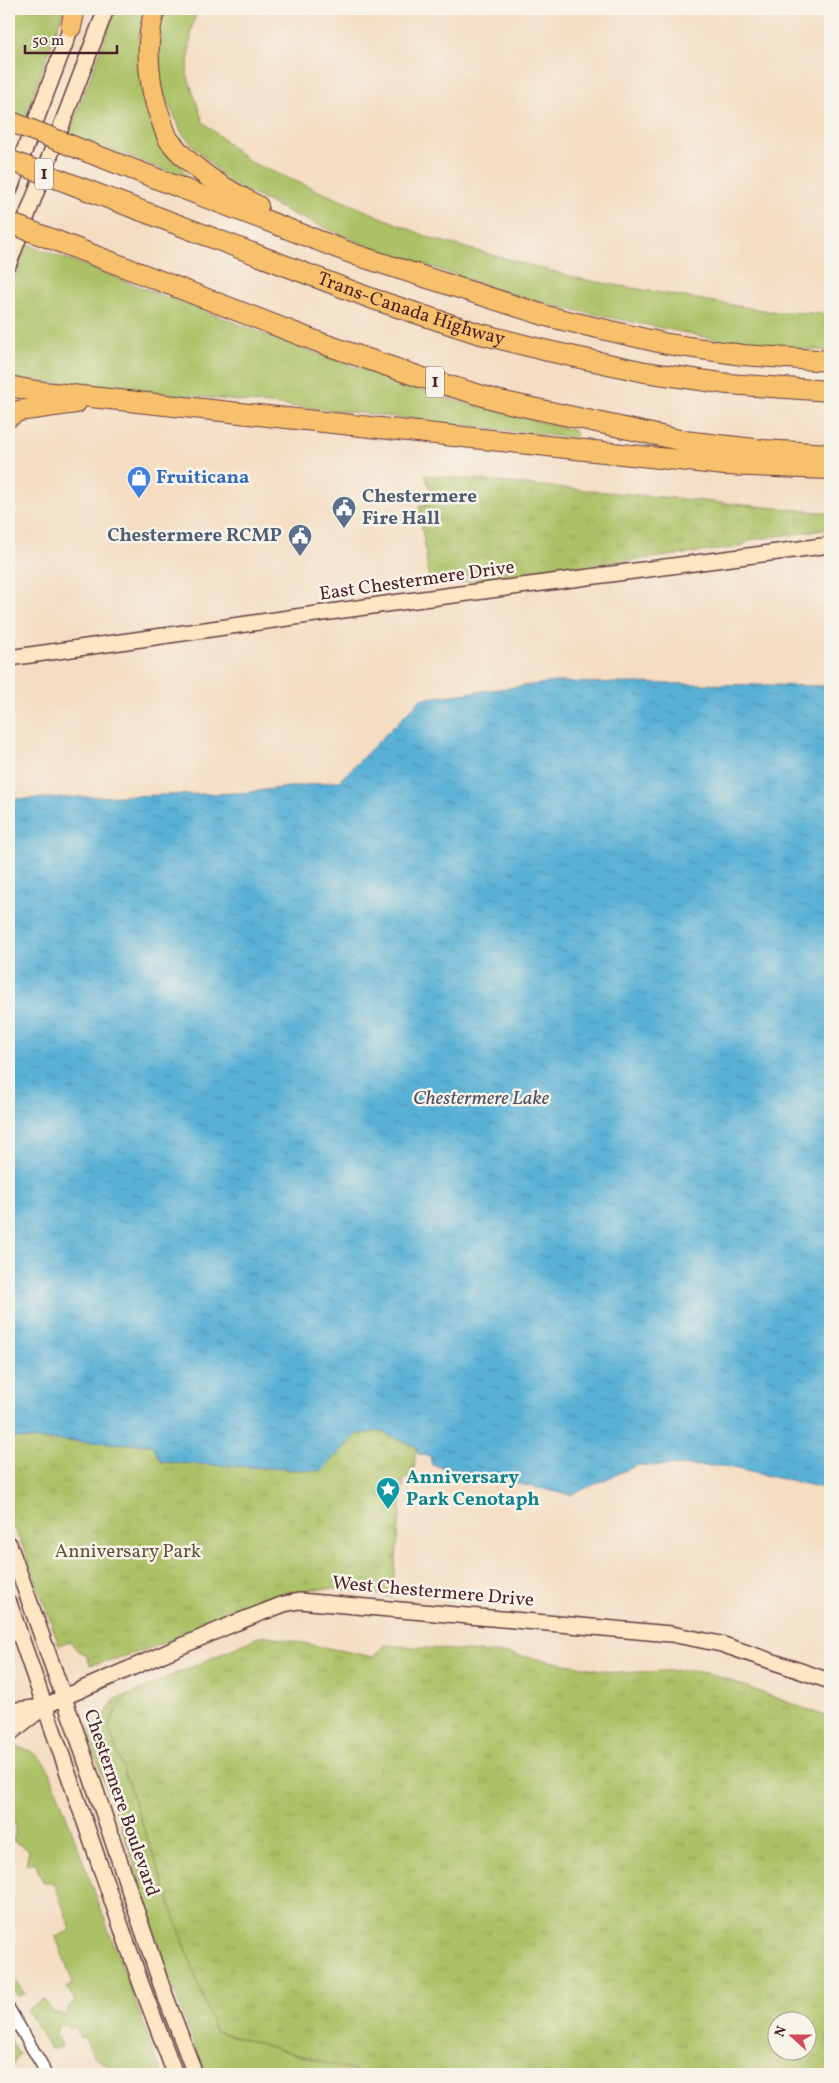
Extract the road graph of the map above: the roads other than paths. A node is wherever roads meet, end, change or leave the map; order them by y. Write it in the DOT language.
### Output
graph roads {
  1 [pos="97,9"];
  2 [pos="106,9"];
  3 [pos="155,9"];
  4 [pos="75,15"];
  5 [pos="78,82"];
  6 [pos="9,121"];
  7 [pos="9,160"];
  8 [pos="9,191"];
  9 [pos="9,224"];
  10 [pos="356,255"];
  11 [pos="9,263"];
  12 [pos="830,361"];
  13 [pos="9,386"];
  14 [pos="830,391"];
  15 [pos="108,399"];
  16 [pos="9,418"];
  17 [pos="830,454"];
  18 [pos="830,469"];
  19 [pos="830,545"];
  20 [pos="9,658"];
  21 [pos="9,1544"];
  22 [pos="9,1602"];
  23 [pos="830,1681"];
  24 [pos="64,1698"];
  25 [pos="45,1706"];
  26 [pos="9,1711"];
  27 [pos="9,1734"];
  28 [pos="9,2009"];
  29 [pos="46,2074"];
  30 [pos="175,2074"];
  31 [pos="195,2074"];
  1 -- 5 [label="street"];
  2 -- 5 [label="street"];
  3 -- 10 [label="highway"];
  4 -- 8 [label="street"];
  5 -- 11 [label="street"];
  6 -- 10 [label="highway, bridge"];
  7 -- 14 [label="highway, Trans-Canada Highway / 1, bridge"];
  9 -- 17 [label="highway, 1, bridge"];
  10 -- 12 [label="highway"];
  13 -- 15 [label="highway"];
  15 -- 16 [label="highway"];
  15 -- 18 [label="highway"];
  19 -- 20 [label="street, East Chestermere Drive"];
  21 -- 24 [label="street, Chestermere Boulevard"];
  22 -- 25 [label="street"];
  23 -- 24 [label="street, West Chestermere Drive"];
  24 -- 25 [label="street, West Chestermere Drive"];
  24 -- 31 [label="street, Chestermere Boulevard"];
  25 -- 26 [label="street, West Chestermere Drive"];
  25 -- 27 [label="street, West Chestermere Drive"];
  25 -- 30 [label="street"];
  28 -- 29 [label="street"];
}
